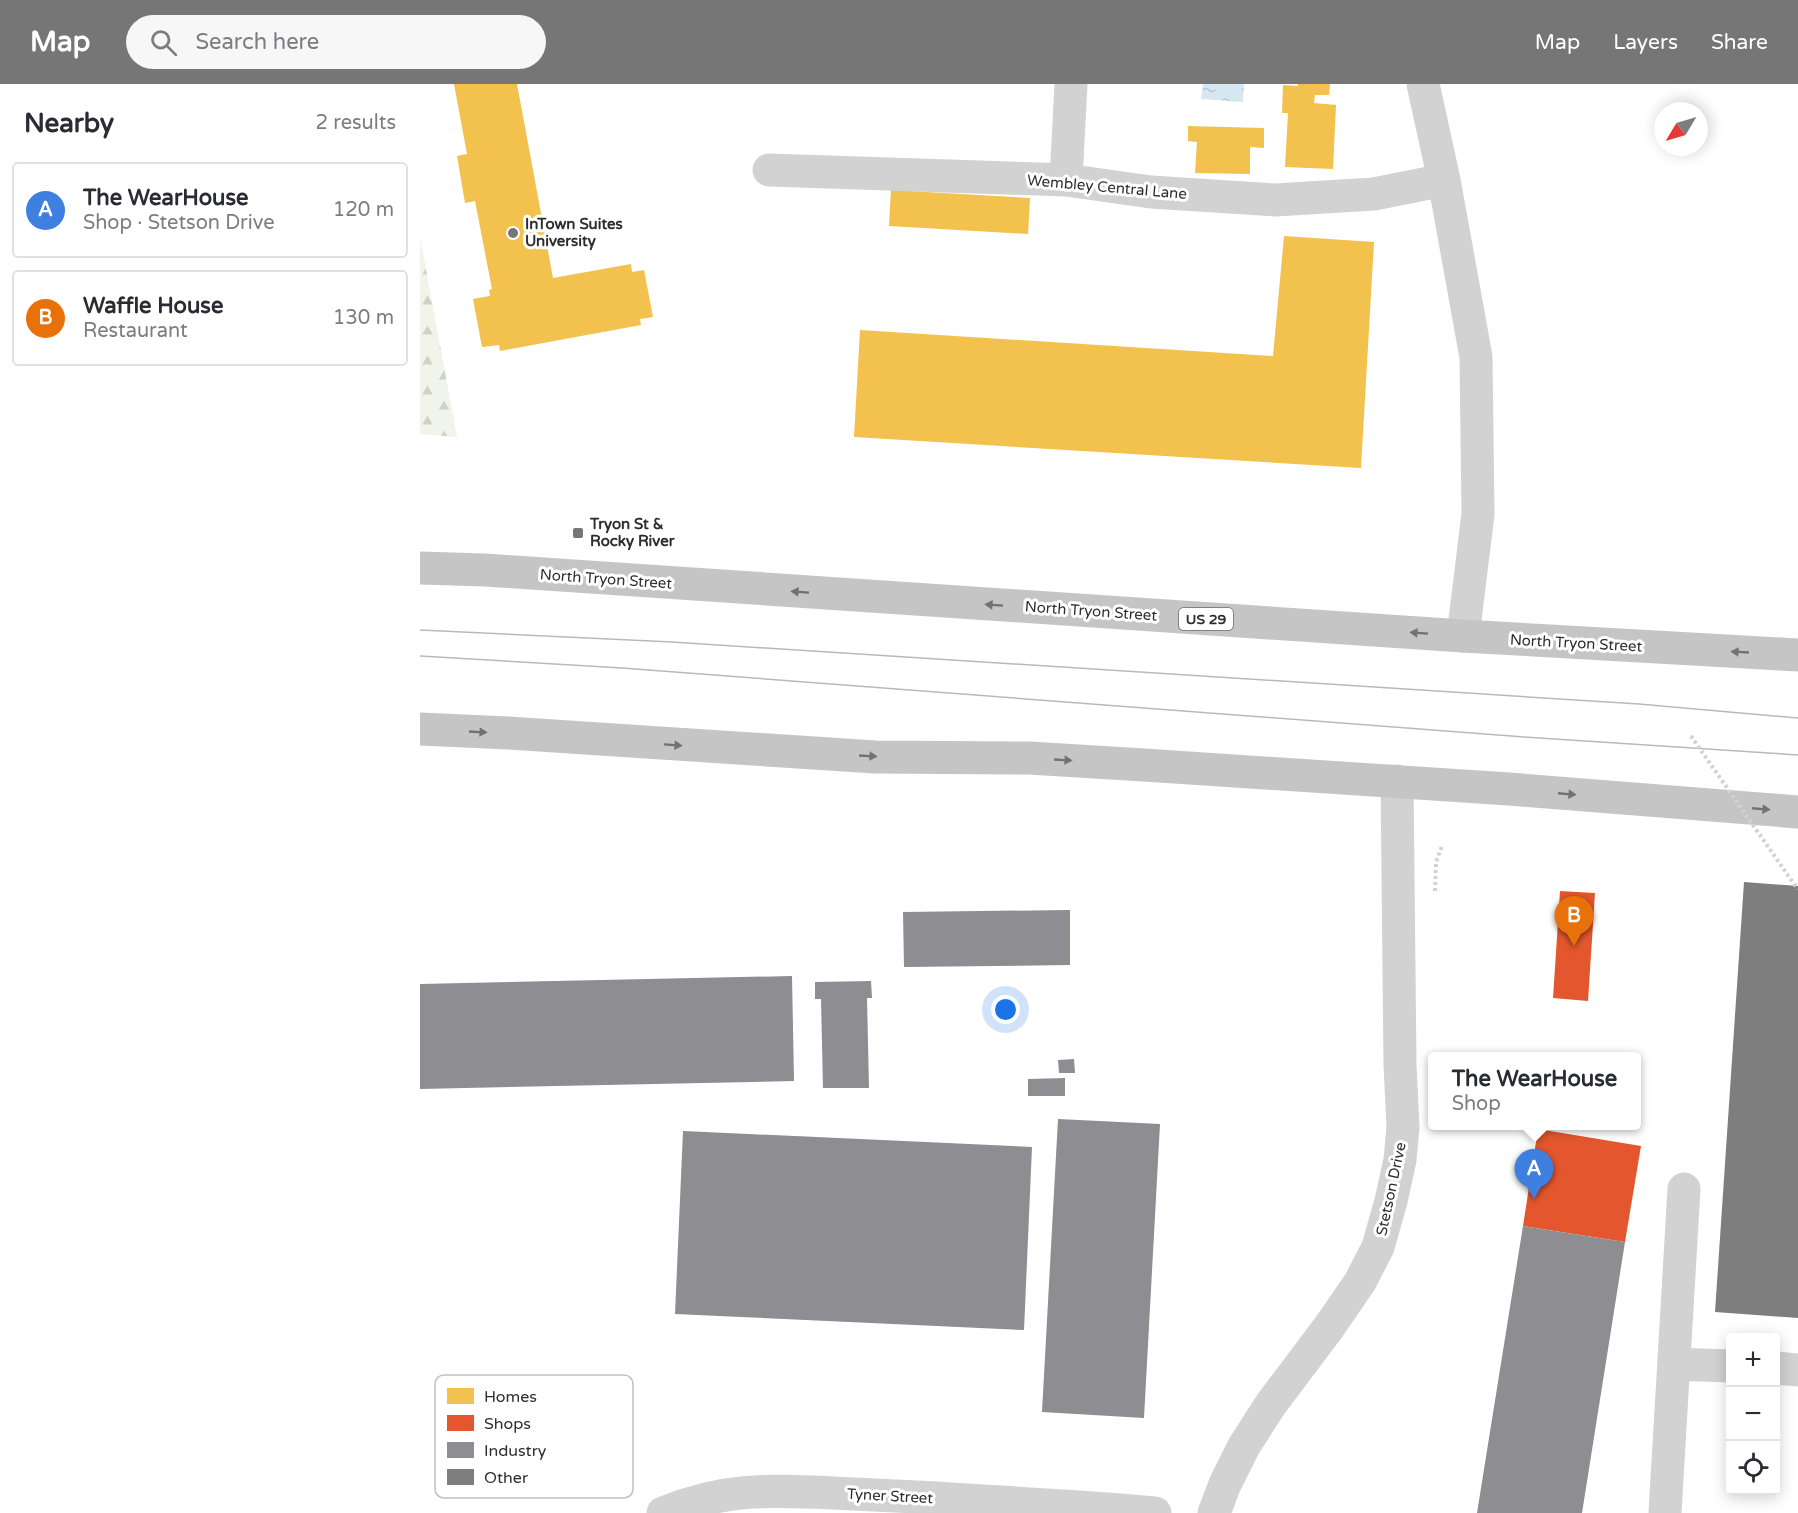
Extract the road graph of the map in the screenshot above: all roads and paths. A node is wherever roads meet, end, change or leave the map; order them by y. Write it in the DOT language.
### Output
graph roads {
  1 [pos="1071,84"];
  2 [pos="1423,84"];
  3 [pos="769,170"];
  4 [pos="1066,180"];
  5 [pos="1444,180"];
  6 [pos="420,554"];
  7 [pos="420,568"];
  8 [pos="485,570"];
  9 [pos="1463,636"];
  10 [pos="1798,655"];
  11 [pos="420,729"];
  12 [pos="1691,736"];
  13 [pos="1397,782"];
  14 [pos="1798,812"];
  15 [pos="1442,846"];
  16 [pos="1798,889"];
  17 [pos="1435,891"];
  18 [pos="1684,1189"];
  19 [pos="1674,1364"];
  20 [pos="1726,1366"];
  21 [pos="1780,1368"];
  22 [pos="1798,1370"];
  23 [pos="663,1513"];
  24 [pos="1155,1513"];
  25 [pos="1214,1513"];
  26 [pos="1665,1513"];
  1 -- 4 [label="street"];
  2 -- 5 [label="street"];
  3 -- 4 [label="street, Wembley Central Lane"];
  4 -- 5 [label="street, Wembley Central Lane"];
  5 -- 9 [label="street"];
  6 -- 8 [label="main road"];
  7 -- 8 [label="main road, North Tryon Street"];
  9 -- 8 [label="main road, North Tryon Street / US 29, one-way"];
  10 -- 9 [label="main road, North Tryon Street / US 29, one-way"];
  11 -- 13 [label="main road, one-way"];
  12 -- 16 [label="path, bridge"];
  13 -- 14 [label="main road, one-way"];
  13 -- 25 [label="street, Stetson Drive"];
  15 -- 17 [label="path"];
  18 -- 19 [label="street"];
  19 -- 20 [label="street"];
  19 -- 26 [label="street"];
  21 -- 22 [label="street"];
  23 -- 24 [label="street, Tyner Street"];
}
